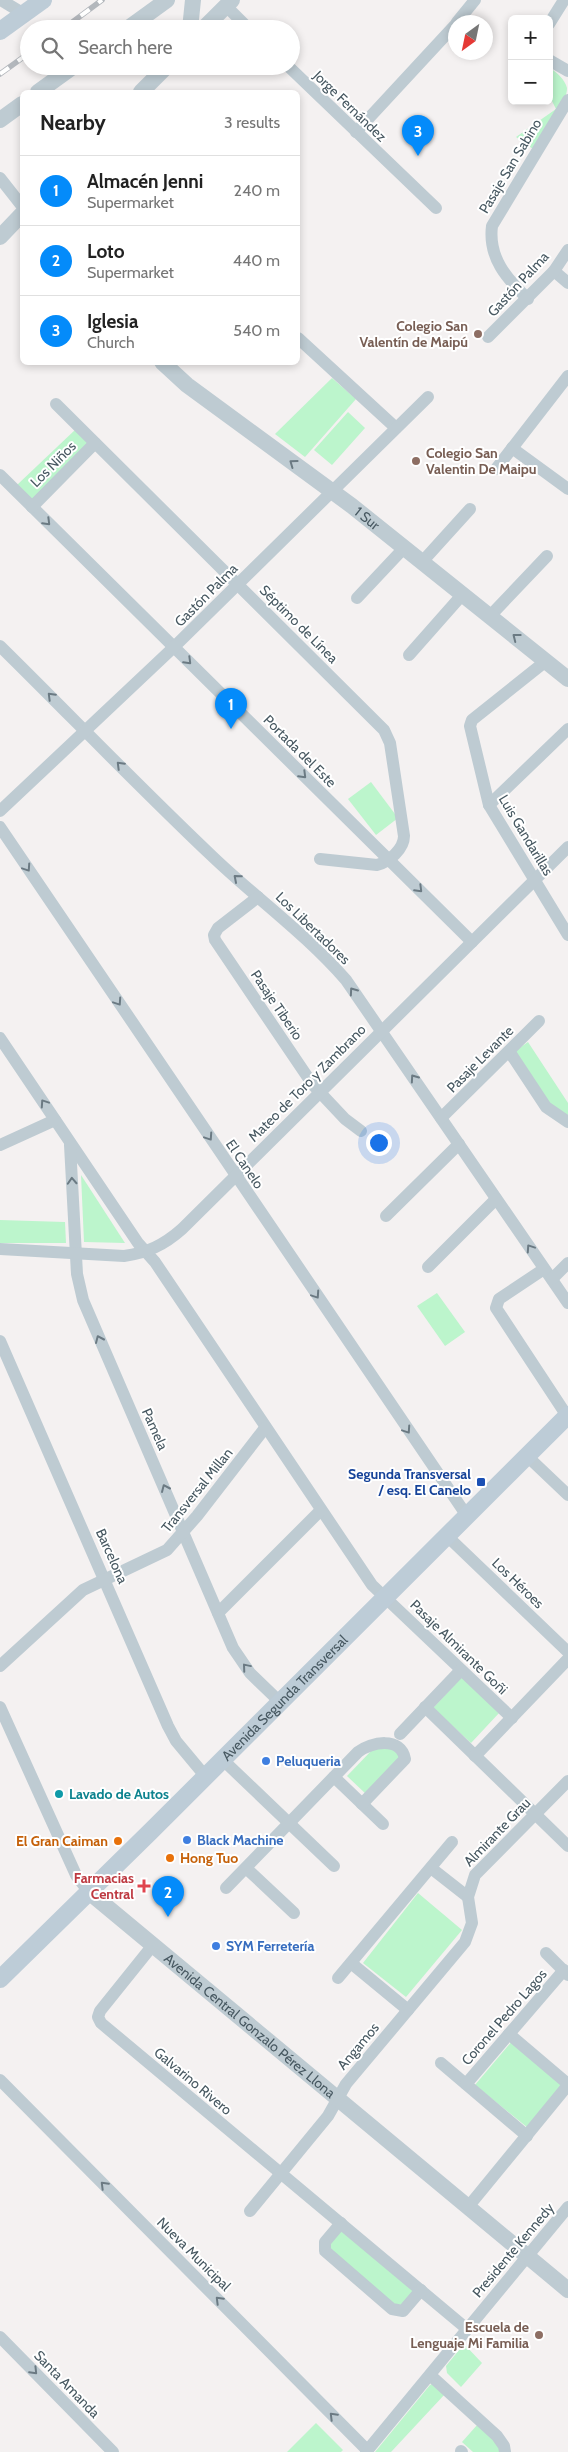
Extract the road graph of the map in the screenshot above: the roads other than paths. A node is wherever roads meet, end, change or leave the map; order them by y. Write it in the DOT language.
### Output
graph roads {
  1 [pos="1,0"];
  2 [pos="42,0"];
  3 [pos="167,0"];
  4 [pos="192,0"];
  5 [pos="475,0"];
  6 [pos="564,0"];
  7 [pos="229,3"];
  8 [pos="24,14"];
  9 [pos="463,15"];
  10 [pos="553,18"];
  11 [pos="139,20"];
  12 [pos="191,20"];
  13 [pos="213,20"];
  14 [pos="242,20"];
  15 [pos="0,31"];
  16 [pos="448,32"];
  17 [pos="553,62"];
  18 [pos="568,71"];
  19 [pos="62,75"];
  20 [pos="158,75"];
  21 [pos="297,75"];
  22 [pos="41,90"];
  23 [pos="143,90"];
  24 [pos="568,100"];
  25 [pos="20,105"];
  26 [pos="0,120"];
  27 [pos="356,132"];
  28 [pos="0,178"];
  29 [pos="436,208"];
  30 [pos="20,214"];
  31 [pos="20,217"];
  32 [pos="0,238"];
  33 [pos="568,250"];
  34 [pos="554,271"];
  35 [pos="568,283"];
  36 [pos="528,299"];
  37 [pos="488,337"];
  38 [pos="300,340"];
  39 [pos="165,365"];
  40 [pos="568,376"];
  41 [pos="428,397"];
  42 [pos="56,404"];
  43 [pos="396,428"];
  44 [pos="95,443"];
  45 [pos="512,448"];
  46 [pos="496,469"];
  47 [pos="0,475"];
  48 [pos="568,489"];
  49 [pos="332,492"];
  50 [pos="32,507"];
  51 [pos="470,509"];
  52 [pos="404,548"];
  53 [pos="547,556"];
  54 [pos="422,562"];
  55 [pos="238,584"];
  56 [pos="462,594"];
  57 [pos="357,598"];
  58 [pos="490,616"];
  59 [pos="0,646"];
  60 [pos="174,647"];
  61 [pos="409,655"];
  62 [pos="546,661"];
  63 [pos="568,679"];
  64 [pos="568,729"];
  65 [pos="85,730"];
  66 [pos="489,805"];
  67 [pos="0,811"];
  68 [pos="0,827"];
  69 [pos="568,847"];
  70 [pos="388,859"];
  71 [pos="320,860"];
  72 [pos="535,879"];
  73 [pos="258,897"];
  74 [pos="568,935"];
  75 [pos="472,942"];
  76 [pos="539,1021"];
  77 [pos="381,1030"];
  78 [pos="1,1040"];
  79 [pos="509,1051"];
  80 [pos="319,1093"];
  81 [pos="442,1118"];
  82 [pos="55,1120"];
  83 [pos="568,1122"];
  84 [pos="361,1130"];
  85 [pos="70,1144"];
  86 [pos="459,1144"];
  87 [pos="0,1145"];
  88 [pos="235,1176"];
  89 [pos="496,1199"];
  90 [pos="386,1216"];
  91 [pos="0,1249"];
  92 [pos="144,1252"];
  93 [pos="76,1254"];
  94 [pos="568,1263"];
  95 [pos="428,1267"];
  96 [pos="548,1274"];
  97 [pos="568,1303"];
  98 [pos="0,1341"];
  99 [pos="568,1415"];
  100 [pos="265,1428"];
  101 [pos="527,1456"];
  102 [pos="568,1495"];
  103 [pos="320,1511"];
  104 [pos="467,1516"];
  105 [pos="184,1531"];
  106 [pos="447,1536"];
  107 [pos="105,1578"];
  108 [pos="385,1597"];
  109 [pos="218,1613"];
  110 [pos="0,1648"];
  111 [pos="568,1652"];
  112 [pos="568,1660"];
  113 [pos="3,1663"];
  114 [pos="461,1670"];
  115 [pos="280,1702"];
  116 [pos="0,1707"];
  117 [pos="425,1707"];
  118 [pos="512,1718"];
  119 [pos="400,1734"];
  120 [pos="475,1756"];
  121 [pos="223,1760"];
  122 [pos="206,1777"];
  123 [pos="334,1777"];
  124 [pos="568,1782"];
  125 [pos="362,1804"];
  126 [pos="536,1814"];
  127 [pos="290,1822"];
  128 [pos="384,1824"];
  129 [pos="452,1842"];
  130 [pos="568,1846"];
  131 [pos="334,1866"];
  132 [pos="246,1868"];
  133 [pos="431,1868"];
  134 [pos="226,1888"];
  135 [pos="89,1892"];
  136 [pos="468,1896"];
  137 [pos="294,1913"];
  138 [pos="153,1945"];
  139 [pos="546,1952"];
  140 [pos="351,1963"];
  141 [pos="566,1973"];
  142 [pos="338,1978"];
  143 [pos="0,1979"];
  144 [pos="408,2010"];
  145 [pos="509,2034"];
  146 [pos="441,2063"];
  147 [pos="0,2080"];
  148 [pos="466,2084"];
  149 [pos="568,2084"];
  150 [pos="338,2099"];
  151 [pos="526,2136"];
  152 [pos="281,2173"];
  153 [pos="468,2207"];
  154 [pos="568,2207"];
  155 [pos="250,2210"];
  156 [pos="341,2223"];
  157 [pos="527,2256"];
  158 [pos="566,2284"];
  159 [pos="421,2290"];
  160 [pos="467,2329"];
  161 [pos="1,2338"];
  162 [pos="430,2375"];
  163 [pos="367,2451"];
  164 [pos="113,2452"];
  165 [pos="504,2452"];
  1 -- 8 [label="street"];
  2 -- 8 [label="main road"];
  3 -- 11 [label="street"];
  4 -- 12 [label="street"];
  5 -- 9 [label="street"];
  6 -- 10 [label="street"];
  7 -- 13 [label="street"];
  7 -- 14 [label="street"];
  8 -- 15 [label="main road"];
  16 -- 27 [label="street"];
  17 -- 18 [label="street"];
  19 -- 22 [label="street"];
  20 -- 23 [label="street"];
  21 -- 27 [label="street, Jorge Fernández"];
  24 -- 36 [label="street, Pasaje San Sabino"];
  25 -- 26 [label="street"];
  27 -- 29 [label="street, Jorge Fernández"];
  28 -- 30 [label="street"];
  31 -- 32 [label="street"];
  33 -- 34 [label="street, Gastón Palma"];
  34 -- 35 [label="street"];
  34 -- 36 [label="street, Gastón Palma"];
  36 -- 37 [label="street, Gastón Palma"];
  38 -- 43 [label="street"];
  49 -- 39 [label="street, 1 Sur, one-way"];
  40 -- 45 [label="street"];
  41 -- 43 [label="street, Gastón Palma"];
  42 -- 44 [label="street, Séptimo de Línea"];
  43 -- 49 [label="street, Gastón Palma"];
  44 -- 50 [label="street, Los Niños"];
  44 -- 55 [label="street, Séptimo de Línea"];
  45 -- 46 [label="street"];
  45 -- 48 [label="street"];
  47 -- 50 [label="street, Portada del Este"];
  49 -- 52 [label="street, 1 Sur"];
  49 -- 55 [label="street, Gastón Palma"];
  50 -- 60 [label="street, Portada del Este, one-way"];
  51 -- 54 [label="street"];
  52 -- 54 [label="street, 1 Sur"];
  52 -- 57 [label="street"];
  53 -- 58 [label="street"];
  54 -- 56 [label="street, 1 Sur"];
  55 -- 60 [label="street, Gastón Palma"];
  55 -- 70 [label="street, Séptimo de Línea"];
  56 -- 58 [label="street, 1 Sur"];
  56 -- 61 [label="street"];
  62 -- 58 [label="street, 1 Sur, one-way"];
  65 -- 59 [label="street, Los Libertadores, one-way"];
  60 -- 65 [label="street, Gastón Palma"];
  60 -- 70 [label="street, Portada del Este, one-way"];
  62 -- 63 [label="street, 1 Sur"];
  62 -- 66 [label="street, Luis Gandarillas"];
  64 -- 66 [label="street"];
  65 -- 67 [label="street, Gastón Palma"];
  73 -- 65 [label="street, Los Libertadores, one-way"];
  66 -- 72 [label="street, Luis Gandarillas"];
  68 -- 88 [label="street, El Canelo, one-way"];
  69 -- 72 [label="street, Mateo de Toro y Zambrano"];
  70 -- 71 [label="street"];
  70 -- 75 [label="street, Portada del Este, one-way"];
  72 -- 74 [label="street, Luis Gandarillas"];
  72 -- 75 [label="street, Mateo de Toro y Zambrano"];
  77 -- 73 [label="street, Los Libertadores, one-way"];
  73 -- 80 [label="street, Pasaje Tiberio"];
  75 -- 77 [label="street, Mateo de Toro y Zambrano"];
  76 -- 79 [label="street, Pasaje Levante"];
  77 -- 80 [label="street, Mateo de Toro y Zambrano"];
  81 -- 77 [label="street, Los Libertadores, one-way"];
  82 -- 78 [label="street, Pamela, one-way"];
  79 -- 81 [label="street, Pasaje Levante"];
  79 -- 83 [label="street"];
  80 -- 84 [label="street, Pasaje Tiberio"];
  80 -- 88 [label="street, Mateo de Toro y Zambrano"];
  81 -- 86 [label="street, Los Libertadores"];
  82 -- 85 [label="street, Pamela"];
  82 -- 87 [label="street"];
  85 -- 92 [label="street, Pamela"];
  93 -- 85 [label="street, Pamela, one-way"];
  86 -- 89 [label="street, Los Libertadores"];
  86 -- 90 [label="street"];
  88 -- 92 [label="street, Mateo de Toro y Zambrano"];
  88 -- 104 [label="street, El Canelo, one-way"];
  89 -- 95 [label="street"];
  96 -- 89 [label="street, Los Libertadores, one-way"];
  91 -- 93 [label="street, Mateo de Toro y Zambrano"];
  92 -- 93 [label="street, Mateo de Toro y Zambrano"];
  92 -- 100 [label="street, Pamela"];
  105 -- 93 [label="street, Pamela, one-way"];
  94 -- 96 [label="street"];
  96 -- 97 [label="street, Los Libertadores"];
  96 -- 99 [label="street"];
  98 -- 107 [label="street, Barcelona"];
  99 -- 101 [label="main road, Avenida Segunda Transversal"];
  100 -- 103 [label="street, Pamela"];
  100 -- 105 [label="street, Transversal Millan"];
  101 -- 102 [label="street"];
  101 -- 104 [label="main road, Avenida Segunda Transversal"];
  103 -- 108 [label="street, Pamela"];
  103 -- 109 [label="street"];
  104 -- 106 [label="main road, Avenida Segunda Transversal"];
  105 -- 107 [label="street, Transversal Millan"];
  105 -- 109 [label="street, Pamela"];
  106 -- 108 [label="main road, Avenida Segunda Transversal"];
  106 -- 111 [label="street, Los Héroes"];
  107 -- 113 [label="street, Transversal Millan"];
  107 -- 122 [label="street, Barcelona"];
  108 -- 114 [label="street, Pasaje Almirante Goñi"];
  108 -- 115 [label="main road, Avenida Segunda Transversal"];
  115 -- 109 [label="street, Pamela, one-way"];
  110 -- 113 [label="street"];
  112 -- 118 [label="street"];
  114 -- 117 [label="street"];
  114 -- 118 [label="street, Pasaje Almirante Goñi"];
  115 -- 121 [label="main road, Avenida Segunda Transversal"];
  116 -- 135 [label="street, Avenida Central Gonzalo Pérez Llona"];
  117 -- 119 [label="street"];
  117 -- 120 [label="street"];
  118 -- 120 [label="street"];
  120 -- 126 [label="street"];
  121 -- 122 [label="main road, Avenida Segunda Transversal"];
  121 -- 127 [label="street"];
  122 -- 135 [label="main road, Avenida Segunda Transversal"];
  123 -- 125 [label="street"];
  123 -- 125 [label="street"];
  123 -- 127 [label="street"];
  124 -- 126 [label="street, Almirante Grau"];
  125 -- 128 [label="street"];
  126 -- 130 [label="street"];
  126 -- 136 [label="street, Almirante Grau"];
  127 -- 131 [label="street"];
  127 -- 132 [label="street"];
  129 -- 133 [label="street, Almirante Grau"];
  132 -- 134 [label="street"];
  132 -- 137 [label="street"];
  133 -- 136 [label="street"];
  133 -- 140 [label="street, Almirante Grau"];
  135 -- 138 [label="street, Avenida Central Gonzalo Pérez Llona"];
  135 -- 143 [label="main road, Avenida Segunda Transversal"];
  136 -- 144 [label="street, Angamos"];
  138 -- 150 [label="street, Avenida Central Gonzalo Pérez Llona"];
  138 -- 152 [label="street, Galvarino Rivero"];
  139 -- 141 [label="street"];
  140 -- 142 [label="street, Almirante Grau"];
  140 -- 144 [label="street"];
  141 -- 145 [label="street, Coronel Pedro Lagos"];
  144 -- 150 [label="street, Angamos"];
  145 -- 148 [label="street, Coronel Pedro Lagos"];
  145 -- 149 [label="street"];
  146 -- 148 [label="street"];
  163 -- 147 [label="street, Nueva Municipal, one-way"];
  148 -- 151 [label="street"];
  149 -- 151 [label="street"];
  150 -- 152 [label="street, Angamos"];
  150 -- 153 [label="street, Avenida Central Gonzalo Pérez Llona"];
  151 -- 153 [label="street"];
  152 -- 155 [label="street, Angamos"];
  152 -- 156 [label="street, Galvarino Rivero"];
  153 -- 157 [label="street, Avenida Central Gonzalo Pérez Llona"];
  154 -- 157 [label="street, Presidente Kennedy"];
  156 -- 159 [label="street, Galvarino Rivero"];
  156 -- 159 [label="street"];
  157 -- 158 [label="street, Avenida Central Gonzalo Pérez Llona"];
  157 -- 160 [label="street, Presidente Kennedy"];
  159 -- 160 [label="street, Galvarino Rivero"];
  160 -- 162 [label="street, Presidente Kennedy"];
  161 -- 164 [label="street, Santa Amanda, one-way"];
  162 -- 163 [label="street, Presidente Kennedy"];
  162 -- 165 [label="street"];
}
